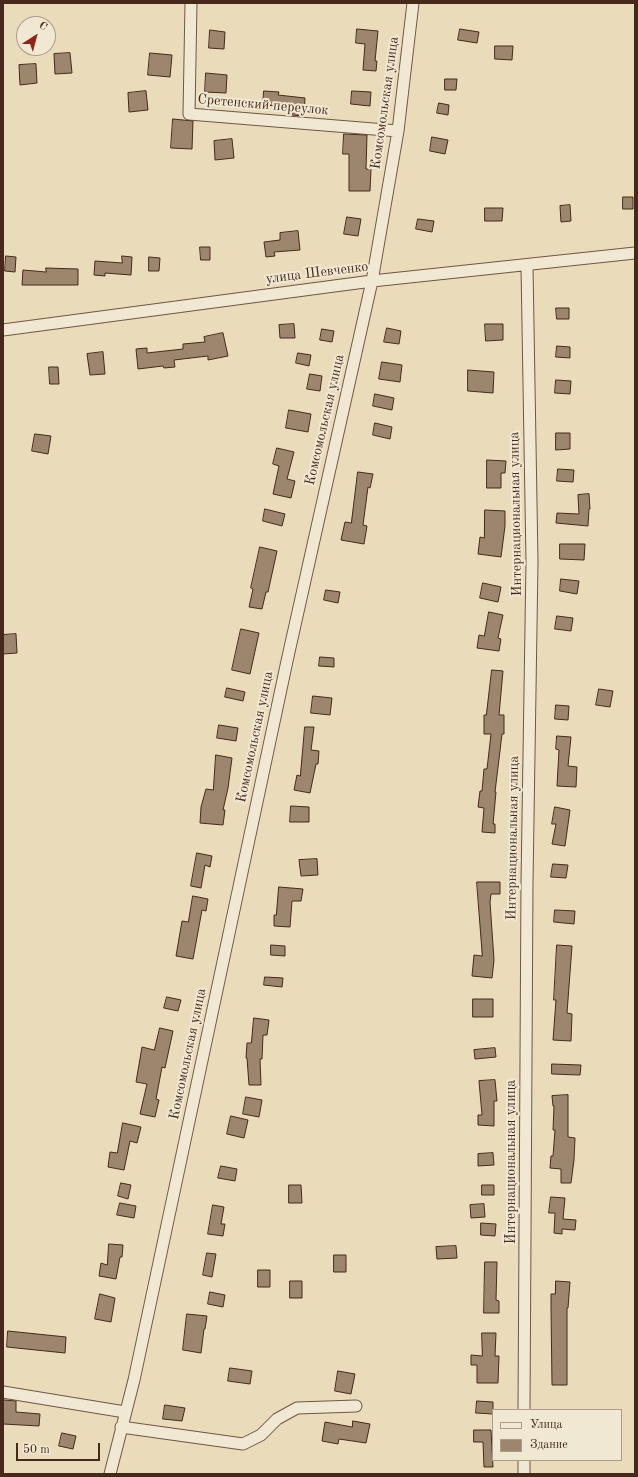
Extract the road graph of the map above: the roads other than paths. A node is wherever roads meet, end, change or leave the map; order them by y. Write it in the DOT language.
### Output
graph roads {
  1 [pos="191,3"];
  2 [pos="414,3"];
  3 [pos="398,131"];
  4 [pos="635,253"];
  5 [pos="527,266"];
  6 [pos="372,281"];
  7 [pos="3,330"];
  8 [pos="3,1392"];
  9 [pos="356,1406"];
  10 [pos="524,1409"];
  11 [pos="125,1412"];
  12 [pos="122,1427"];
  13 [pos="524,1461"];
  14 [pos="110,1474"];
  15 [pos="524,1474"];
  1 -- 3 [label="street, Сретенский переулок"];
  2 -- 3 [label="street, Комсомольская улица"];
  3 -- 6 [label="street, Комсомольская улица"];
  4 -- 5 [label="street, улица Шевченко"];
  5 -- 6 [label="street, улица Шевченко"];
  5 -- 10 [label="street, Интернациональная улица"];
  6 -- 7 [label="street, улица Шевченко"];
  6 -- 11 [label="street, Комсомольская улица"];
  8 -- 11 [label="street"];
  9 -- 12 [label="street"];
  11 -- 12 [label="street, Комсомольская улица"];
  12 -- 14 [label="street, Комсомольская улица"];
  13 -- 15 [label="street"];
}
